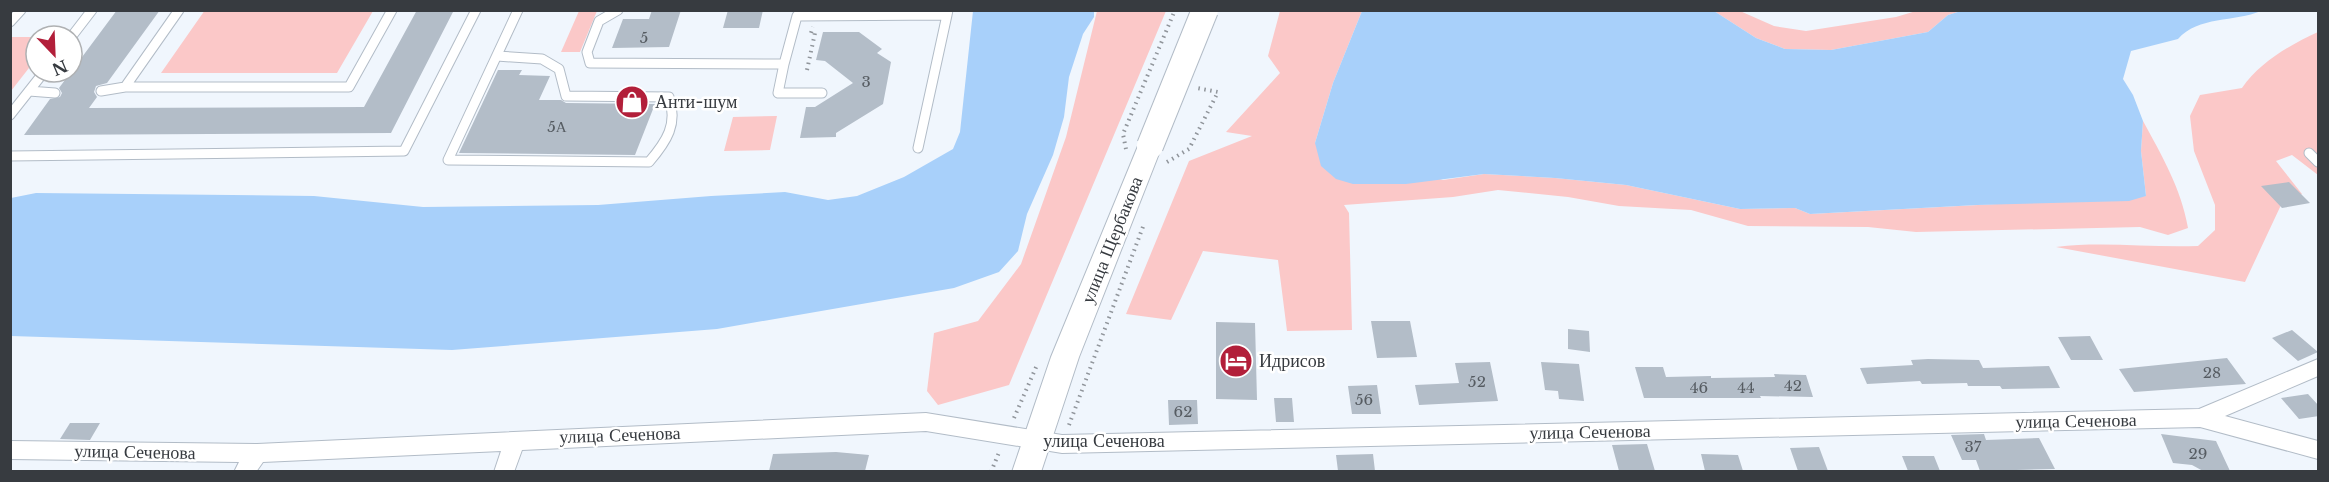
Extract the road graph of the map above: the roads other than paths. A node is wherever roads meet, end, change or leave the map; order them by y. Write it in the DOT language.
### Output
graph roads {
  1 [pos="21,10"];
  2 [pos="92,10"];
  3 [pos="179,10"];
  4 [pos="392,10"];
  5 [pos="476,10"];
  6 [pos="518,10"];
  7 [pos="618,10"];
  8 [pos="1205,10"];
  9 [pos="948,13"];
  10 [pos="10,22"];
  11 [pos="81,24"];
  12 [pos="496,56"];
  13 [pos="784,64"];
  14 [pos="35,84"];
  15 [pos="125,87"];
  16 [pos="29,91"];
  17 [pos="101,91"];
  18 [pos="55,93"];
  19 [pos="822,93"];
  20 [pos="10,115"];
  21 [pos="918,148"];
  22 [pos="2309,153"];
  23 [pos="10,156"];
  24 [pos="2319,162"];
  25 [pos="2319,367"];
  26 [pos="2200,418"];
  27 [pos="515,440"];
  28 [pos="1049,442"];
  29 [pos="10,450"];
  30 [pos="2319,450"];
  31 [pos="257,453"];
  32 [pos="244,471"];
  33 [pos="504,471"];
  34 [pos="1026,471"];
  1 -- 10 [label="lane"];
  2 -- 11 [label="lane"];
  3 -- 15 [label="lane"];
  4 -- 15 [label="lane"];
  5 -- 23 [label="lane"];
  6 -- 12 [label="lane"];
  7 -- 13 [label="lane"];
  8 -- 28 [label="main road, улица Щербакова, bridge"];
  9 -- 13 [label="lane"];
  9 -- 21 [label="lane"];
  12 -- 12 [label="lane"];
  13 -- 19 [label="lane"];
  14 -- 16 [label="lane"];
  15 -- 17 [label="lane"];
  16 -- 18 [label="lane"];
  16 -- 20 [label="lane"];
  22 -- 24 [label="lane"];
  25 -- 26 [label="street, улица Сеченова"];
  26 -- 28 [label="street, улица Сеченова"];
  26 -- 30 [label="street, улица Сеченова"];
  27 -- 28 [label="street, улица Сеченова"];
  27 -- 31 [label="street, улица Сеченова"];
  27 -- 33 [label="street"];
  28 -- 34 [label="main road, улица Щербакова"];
  29 -- 31 [label="street, улица Сеченова"];
  31 -- 32 [label="street"];
}
